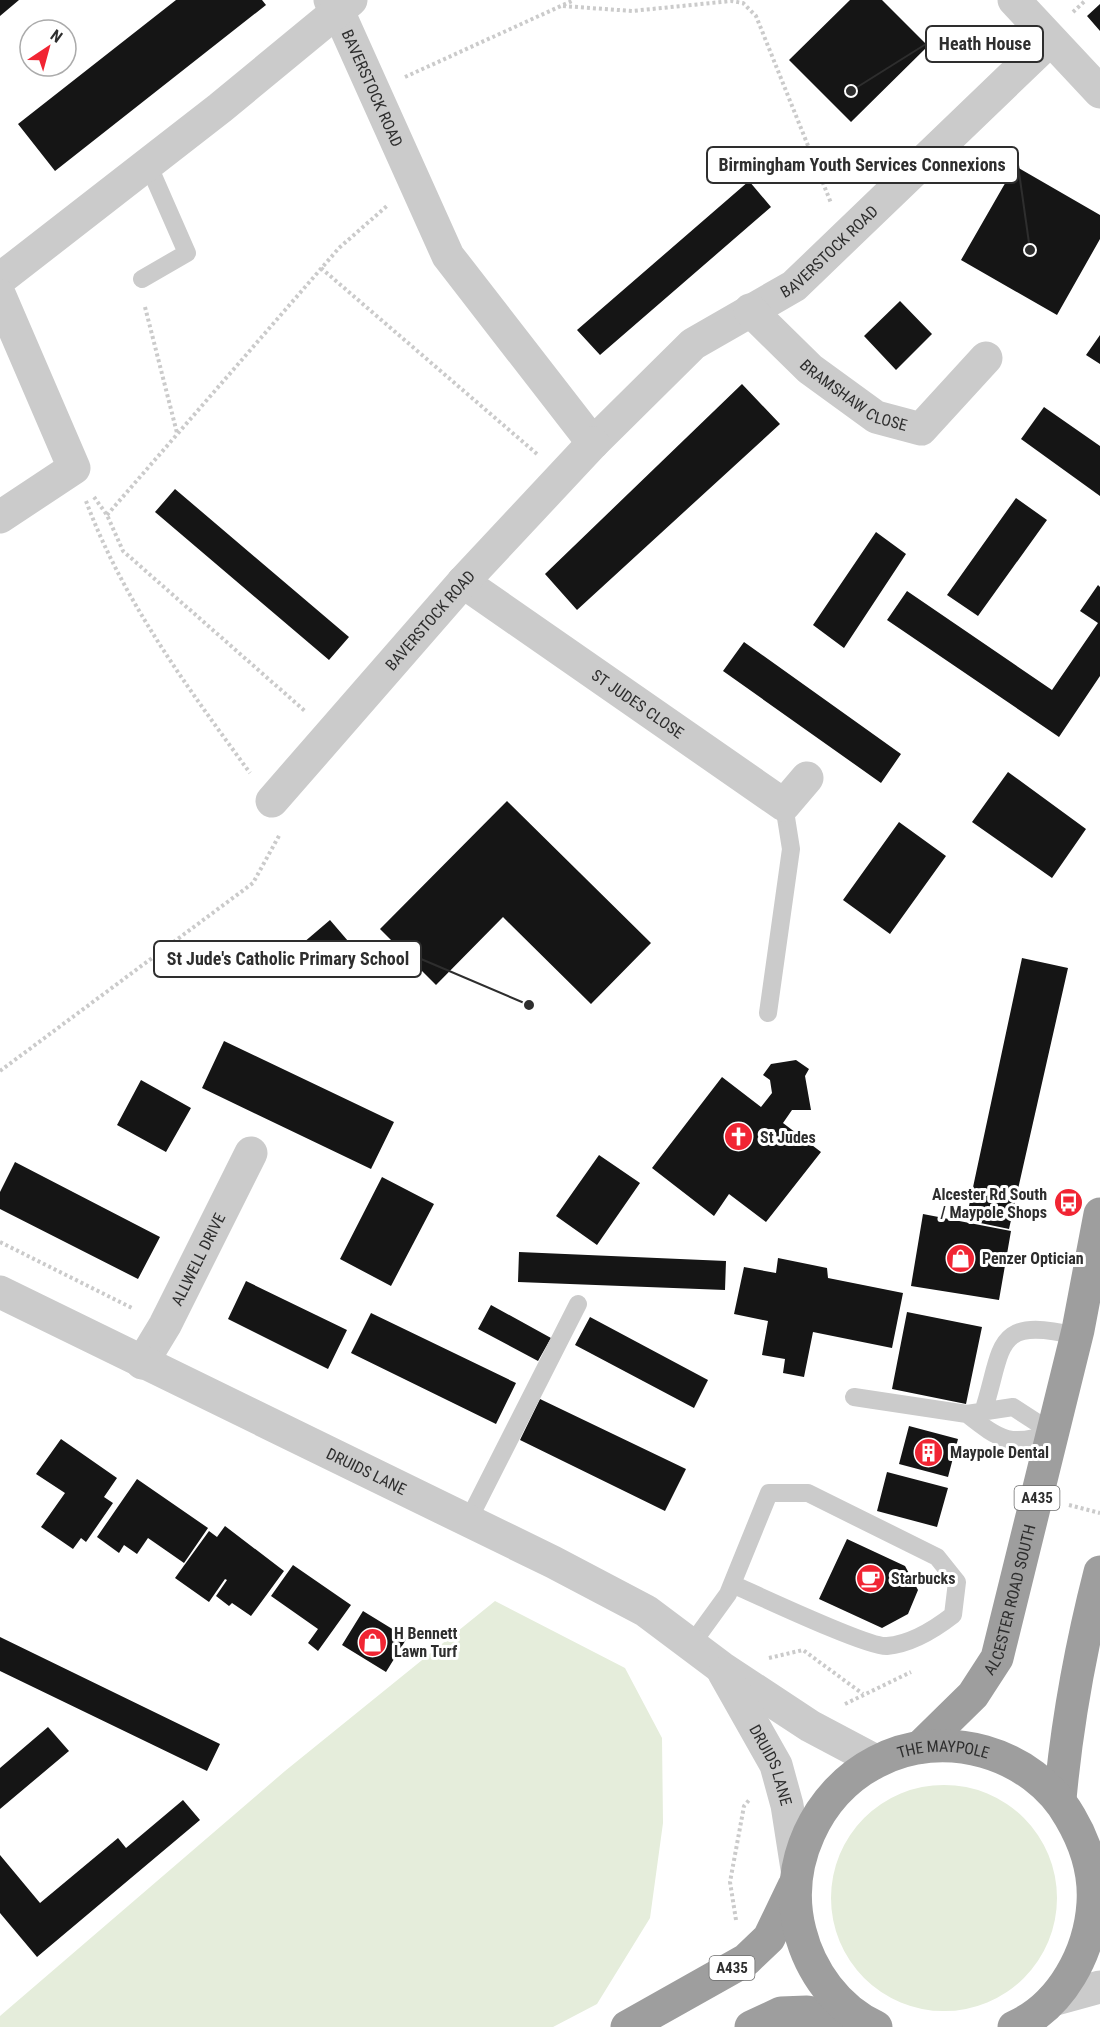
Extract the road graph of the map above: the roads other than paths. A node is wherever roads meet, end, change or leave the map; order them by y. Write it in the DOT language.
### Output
graph roads {
  1 [pos="1014,0"];
  2 [pos="340,4"];
  3 [pos="1050,40"];
  4 [pos="1100,92"];
  5 [pos="148,164"];
  6 [pos="0,279"];
  7 [pos="142,279"];
  8 [pos="0,296"];
  9 [pos="750,310"];
  10 [pos="986,358"];
  11 [pos="593,443"];
  12 [pos="0,517"];
  13 [pos="463,582"];
  14 [pos="807,778"];
  15 [pos="272,801"];
  16 [pos="784,805"];
  17 [pos="768,1013"];
  18 [pos="251,1153"];
  19 [pos="1099,1219"];
  20 [pos="0,1292"];
  21 [pos="578,1304"];
  22 [pos="1076,1336"];
  23 [pos="142,1363"];
  24 [pos="854,1397"];
  25 [pos="975,1413"];
  26 [pos="1053,1433"];
  27 [pos="468,1521"];
  28 [pos="1100,1572"];
  29 [pos="732,1584"];
  30 [pos="1094,1622"];
  31 [pos="691,1645"];
  32 [pos="722,1668"];
  33 [pos="920,1747"];
  34 [pos="876,1761"];
  35 [pos="1060,1798"];
  36 [pos="1093,1850"];
  37 [pos="796,1876"];
  38 [pos="1100,1987"];
  39 [pos="1052,2000"];
  40 [pos="870,2024"];
  41 [pos="1020,2026"];
  42 [pos="627,2027"];
  43 [pos="751,2027"];
  1 -- 3 [label="street"];
  2 -- 5 [label="street"];
  2 -- 11 [label="street, BAVERSTOCK ROAD"];
  3 -- 4 [label="street"];
  3 -- 9 [label="street, BAVERSTOCK ROAD"];
  5 -- 6 [label="street"];
  5 -- 7 [label="lane"];
  8 -- 12 [label="street"];
  9 -- 10 [label="street, BRAMSHAW CLOSE"];
  9 -- 11 [label="street, BAVERSTOCK ROAD"];
  11 -- 13 [label="street, BAVERSTOCK ROAD"];
  13 -- 15 [label="street, BAVERSTOCK ROAD"];
  13 -- 16 [label="street, ST JUDES CLOSE"];
  14 -- 16 [label="street"];
  16 -- 17 [label="lane"];
  18 -- 23 [label="street, ALLWELL DRIVE"];
  19 -- 22 [label="highway, ALCESTER ROAD SOUTH / A435"];
  20 -- 23 [label="street, DRUIDS LANE"];
  21 -- 27 [label="lane"];
  22 -- 25 [label="lane"];
  22 -- 26 [label="highway, ALCESTER ROAD SOUTH / A435"];
  23 -- 27 [label="street, DRUIDS LANE"];
  24 -- 25 [label="lane"];
  25 -- 26 [label="lane"];
  25 -- 26 [label="lane"];
  26 -- 33 [label="highway, ALCESTER ROAD SOUTH / A435"];
  27 -- 31 [label="street, DRUIDS LANE"];
  28 -- 30 [label="highway"];
  29 -- 29 [label="lane"];
  29 -- 31 [label="lane"];
  30 -- 35 [label="highway"];
  31 -- 32 [label="street, DRUIDS LANE"];
  32 -- 34 [label="street, DRUIDS LANE"];
  32 -- 37 [label="street, DRUIDS LANE"];
  33 -- 34 [label="highway, THE MAYPOLE / A435"];
  33 -- 35 [label="highway, THE MAYPOLE / A435"];
  34 -- 37 [label="highway, THE MAYPOLE / A435"];
  35 -- 36 [label="highway, THE MAYPOLE / A435"];
  36 -- 39 [label="highway, THE MAYPOLE / A435"];
  37 -- 40 [label="highway, THE MAYPOLE / A435"];
  37 -- 42 [label="highway, A435"];
  38 -- 39 [label="street"];
  39 -- 41 [label="highway, THE MAYPOLE / A435"];
  40 -- 43 [label="highway, A435"];
}
